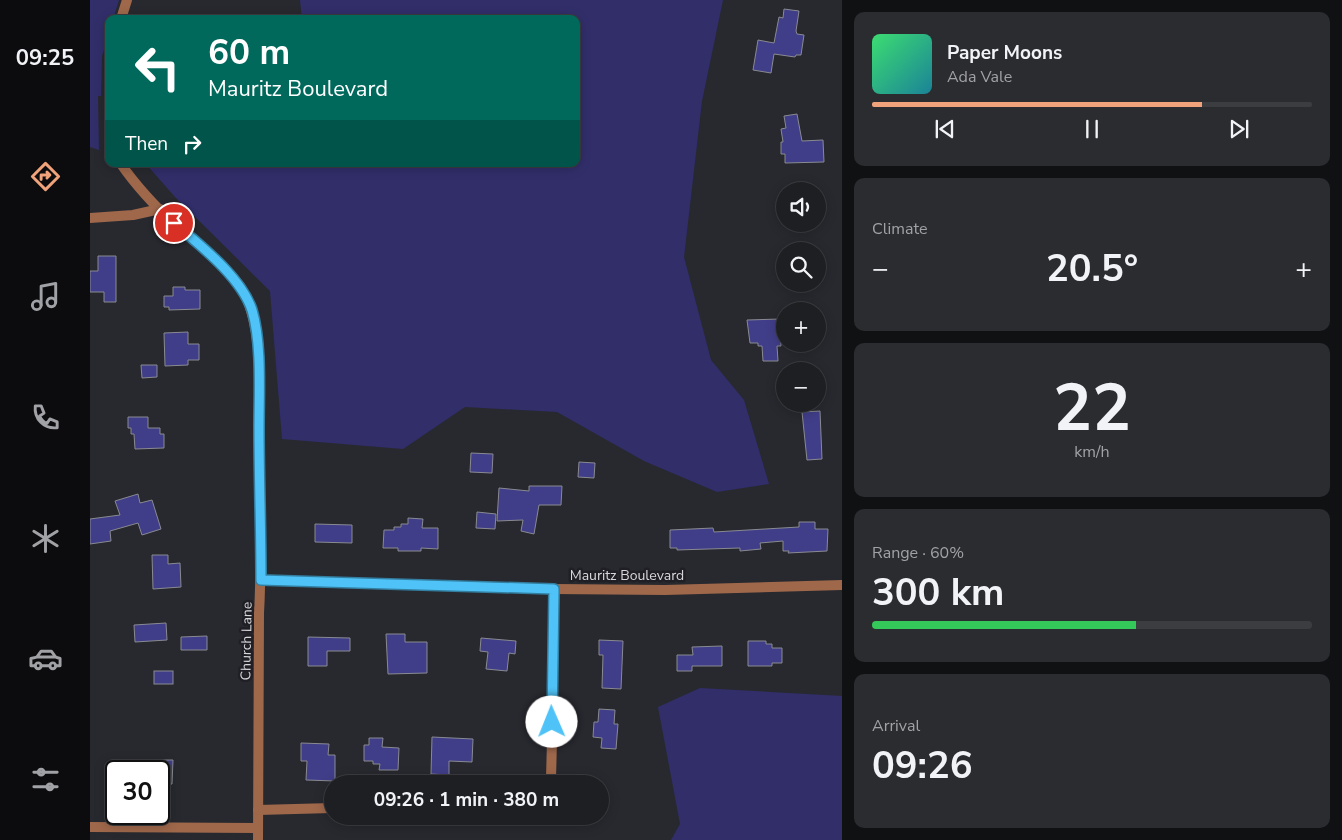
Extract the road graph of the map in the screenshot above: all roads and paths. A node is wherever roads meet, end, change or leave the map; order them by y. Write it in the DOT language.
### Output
graph roads {
  1 [pos="127,0"];
  2 [pos="122,15"];
  3 [pos="124,167"];
  4 [pos="160,209"];
  5 [pos="90,218"];
  6 [pos="261,580"];
  7 [pos="842,585"];
  8 [pos="554,589"];
  9 [pos="552,775"];
  10 [pos="324,808"];
  11 [pos="258,810"];
  12 [pos="90,827"];
  13 [pos="257,828"];
  14 [pos="258,840"];
  1 -- 2 [label="street"];
  3 -- 4 [label="street, Church Lane"];
  4 -- 5 [label="street"];
  4 -- 6 [label="street, Church Lane"];
  6 -- 8 [label="street, Mauritz Boulevard"];
  6 -- 11 [label="street, Church Lane"];
  7 -- 8 [label="street, Mauritz Boulevard"];
  8 -- 9 [label="street"];
  10 -- 11 [label="street"];
  11 -- 13 [label="street, Church Lane"];
  12 -- 13 [label="street"];
  13 -- 14 [label="street, Church Lane"];
}
